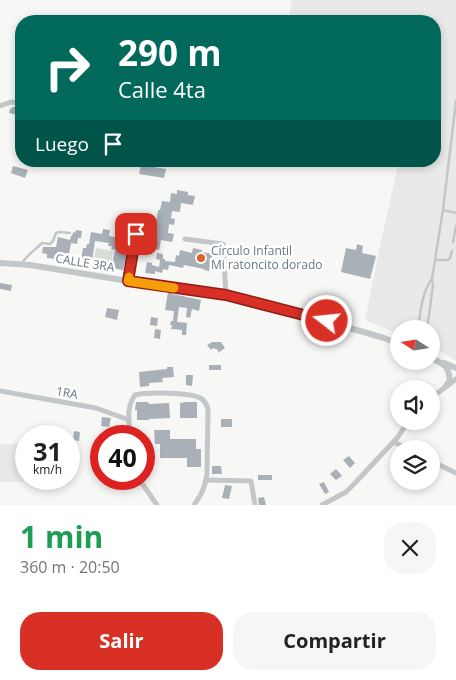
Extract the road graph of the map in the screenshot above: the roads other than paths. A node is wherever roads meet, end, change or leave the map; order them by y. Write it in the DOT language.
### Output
graph roads {
  1 [pos="456,101"];
  2 [pos="15,102"];
  3 [pos="0,106"];
  4 [pos="443,210"];
  5 [pos="456,213"];
  6 [pos="456,226"];
  7 [pos="70,233"];
  8 [pos="136,234"];
  9 [pos="185,239"];
  10 [pos="453,242"];
  11 [pos="452,251"];
  12 [pos="436,260"];
  13 [pos="0,263"];
  14 [pos="21,265"];
  15 [pos="432,279"];
  16 [pos="128,281"];
  17 [pos="226,295"];
  18 [pos="420,320"];
  19 [pos="428,320"];
  20 [pos="390,340"];
  21 [pos="440,362"];
  22 [pos="443,363"];
  23 [pos="456,368"];
  24 [pos="456,379"];
  25 [pos="446,386"];
  26 [pos="0,391"];
  27 [pos="440,391"];
  28 [pos="129,420"];
  29 [pos="129,425"];
  30 [pos="390,446"];
  31 [pos="440,465"];
  32 [pos="456,473"];
  33 [pos="206,480"];
  34 [pos="147,490"];
  35 [pos="158,505"];
  36 [pos="194,505"];
  37 [pos="255,505"];
  38 [pos="322,505"];
  1 -- 4 [label="lane"];
  2 -- 3 [label="street"];
  4 -- 5 [label="lane"];
  4 -- 12 [label="lane"];
  6 -- 10 [label="lane"];
  7 -- 14 [label="lane"];
  8 -- 16 [label="street"];
  9 -- 17 [label="street"];
  11 -- 12 [label="lane"];
  12 -- 15 [label="lane"];
  13 -- 14 [label="street, CALLE 3RA"];
  14 -- 16 [label="street, CALLE 3RA"];
  15 -- 18 [label="lane"];
  15 -- 19 [label="lane"];
  16 -- 17 [label="street, CALLE 3RA"];
  17 -- 20 [label="street, CALLE 3RA"];
  21 -- 22 [label="street"];
  22 -- 23 [label="street"];
  22 -- 25 [label="street"];
  24 -- 25 [label="street"];
  25 -- 27 [label="street"];
  26 -- 28 [label="street, 1RA"];
  28 -- 29 [label="street"];
  28 -- 33 [label="street"];
  30 -- 38 [label="street"];
  31 -- 32 [label="street"];
  33 -- 36 [label="street"];
  33 -- 37 [label="street"];
  34 -- 35 [label="street"];
}
